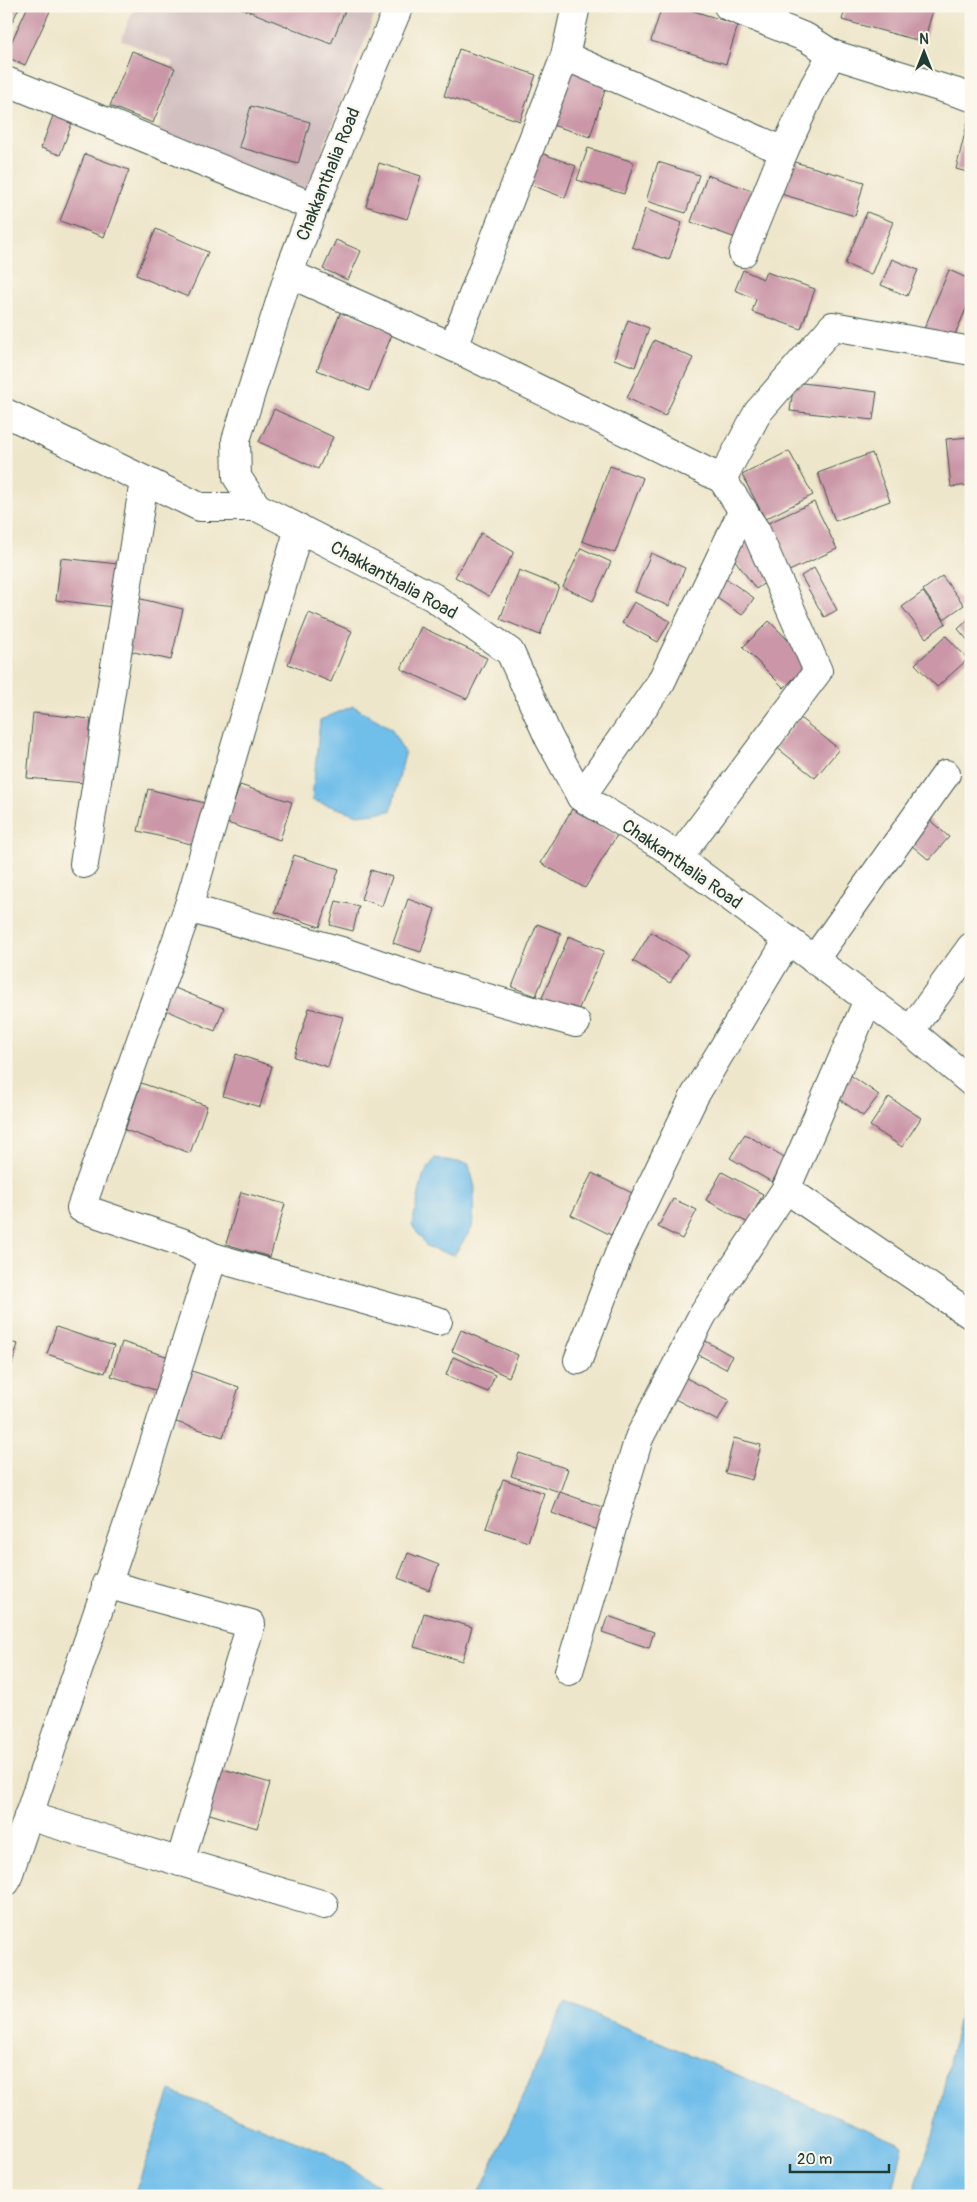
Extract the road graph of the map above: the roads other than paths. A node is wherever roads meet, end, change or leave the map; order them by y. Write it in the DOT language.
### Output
graph roads {
  1 [pos="399,6"];
  2 [pos="576,6"];
  3 [pos="728,6"];
  4 [pos="832,54"];
  5 [pos="565,56"];
  6 [pos="6,81"];
  7 [pos="971,97"];
  8 [pos="784,150"];
  9 [pos="314,207"];
  10 [pos="743,253"];
  11 [pos="290,274"];
  12 [pos="453,347"];
  13 [pos="971,351"];
  14 [pos="6,413"];
  15 [pos="722,479"];
  16 [pos="144,481"];
  17 [pos="258,506"];
  18 [pos="742,510"];
  19 [pos="299,528"];
  20 [pos="946,774"];
  21 [pos="580,797"];
  22 [pos="678,858"];
  23 [pos="84,864"];
  24 [pos="188,908"];
  25 [pos="788,940"];
  26 [pos="971,946"];
  27 [pos="814,960"];
  28 [pos="868,1000"];
  29 [pos="576,1023"];
  30 [pos="910,1031"];
  31 [pos="971,1082"];
  32 [pos="786,1189"];
  33 [pos="213,1257"];
  34 [pos="971,1315"];
  35 [pos="438,1321"];
  36 [pos="578,1360"];
  37 [pos="106,1584"];
  38 [pos="569,1671"];
  39 [pos="28,1816"];
  40 [pos="180,1862"];
  41 [pos="6,1882"];
  42 [pos="324,1905"];
  1 -- 9 [label="street, Chakkanthalia Road"];
  2 -- 5 [label="street"];
  3 -- 4 [label="street"];
  4 -- 7 [label="street"];
  4 -- 8 [label="street"];
  5 -- 8 [label="street"];
  5 -- 12 [label="street"];
  6 -- 9 [label="street"];
  8 -- 10 [label="street"];
  9 -- 11 [label="street, Chakkanthalia Road"];
  11 -- 12 [label="street"];
  11 -- 17 [label="street, Chakkanthalia Road"];
  12 -- 15 [label="street"];
  13 -- 15 [label="street"];
  14 -- 16 [label="street"];
  15 -- 18 [label="street"];
  16 -- 17 [label="street"];
  16 -- 23 [label="street"];
  17 -- 19 [label="street, Chakkanthalia Road"];
  18 -- 21 [label="street"];
  18 -- 22 [label="street"];
  19 -- 21 [label="street, Chakkanthalia Road"];
  19 -- 24 [label="street"];
  20 -- 27 [label="street"];
  21 -- 22 [label="street, Chakkanthalia Road"];
  22 -- 25 [label="street, Chakkanthalia Road"];
  24 -- 29 [label="street"];
  24 -- 33 [label="street"];
  25 -- 27 [label="street, Chakkanthalia Road"];
  25 -- 36 [label="street"];
  26 -- 30 [label="street"];
  27 -- 28 [label="street, Chakkanthalia Road"];
  28 -- 30 [label="street, Chakkanthalia Road"];
  28 -- 32 [label="street"];
  30 -- 31 [label="street, Chakkanthalia Road"];
  32 -- 34 [label="street"];
  32 -- 38 [label="street"];
  33 -- 35 [label="street"];
  33 -- 37 [label="street"];
  37 -- 39 [label="street"];
  37 -- 40 [label="street"];
  39 -- 40 [label="street"];
  39 -- 41 [label="street"];
  40 -- 42 [label="street"];
}
